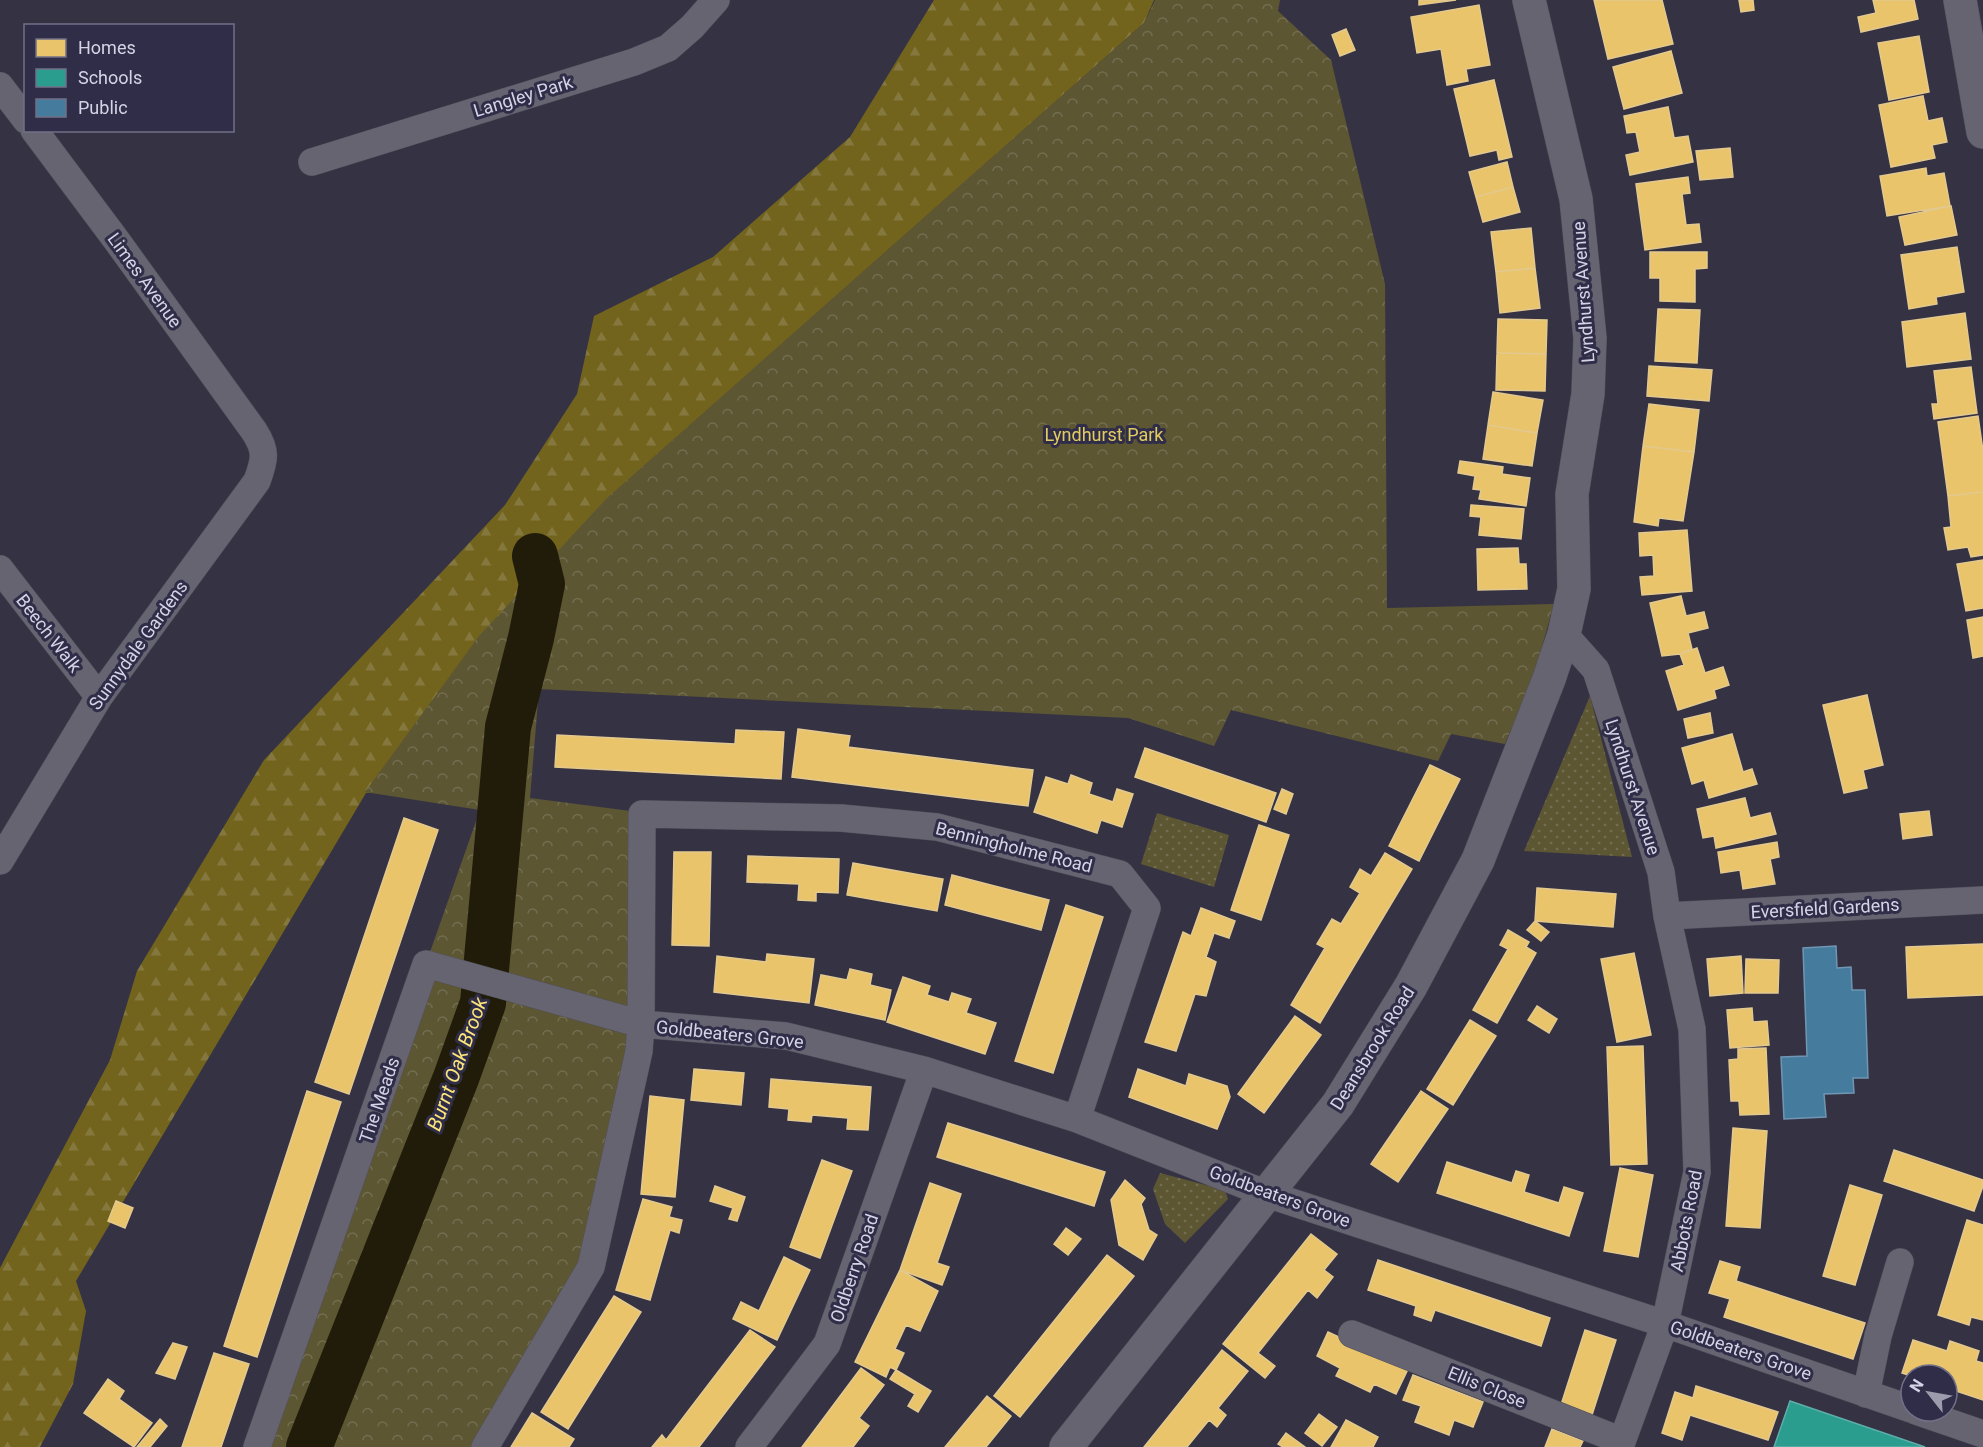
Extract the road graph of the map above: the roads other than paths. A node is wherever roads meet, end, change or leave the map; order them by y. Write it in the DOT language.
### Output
graph roads {
  1 [pos="716,0"];
  2 [pos="1529,0"];
  3 [pos="1960,0"];
  4 [pos="0,86"];
  5 [pos="24,117"];
  6 [pos="35,132"];
  7 [pos="1983,132"];
  8 [pos="312,162"];
  9 [pos="254,431"];
  10 [pos="0,569"];
  11 [pos="1574,589"];
  12 [pos="1564,634"];
  13 [pos="99,697"];
  14 [pos="0,861"];
  15 [pos="1983,900"];
  16 [pos="1667,916"];
  17 [pos="641,1024"];
  18 [pos="924,1070"];
  19 [pos="1077,1119"];
  20 [pos="1267,1194"];
  21 [pos="1900,1263"];
  22 [pos="1665,1324"];
  23 [pos="1352,1334"];
  24 [pos="1866,1394"];
  25 [pos="1899,1405"];
  26 [pos="1951,1423"];
  27 [pos="1983,1434"];
  28 [pos="1621,1444"];
  29 [pos="258,1447"];
  30 [pos="485,1447"];
  31 [pos="749,1447"];
  32 [pos="1066,1447"];
  1 -- 8 [label="street, Langley Park"];
  2 -- 11 [label="street, Lyndhurst Avenue"];
  3 -- 7 [label="street"];
  4 -- 5 [label="street"];
  6 -- 9 [label="street, Limes Avenue"];
  9 -- 13 [label="street, Sunnydale Gardens"];
  10 -- 13 [label="street, Beech Walk"];
  11 -- 12 [label="street, Deansbrook Road"];
  12 -- 16 [label="street, Lyndhurst Avenue"];
  12 -- 20 [label="street, Deansbrook Road"];
  13 -- 14 [label="street, Sunnydale Gardens"];
  15 -- 16 [label="street, Eversfield Gardens"];
  16 -- 22 [label="street, Abbots Road"];
  17 -- 18 [label="street, Goldbeaters Grove"];
  17 -- 19 [label="street, Benningholme Road"];
  17 -- 29 [label="street, The Meads"];
  17 -- 30 [label="street"];
  18 -- 19 [label="street, Goldbeaters Grove"];
  18 -- 31 [label="street, Oldberry Road"];
  19 -- 20 [label="street, Goldbeaters Grove"];
  20 -- 22 [label="street, Goldbeaters Grove"];
  20 -- 32 [label="street, Deansbrook Road"];
  21 -- 24 [label="street"];
  22 -- 24 [label="street, Goldbeaters Grove"];
  22 -- 28 [label="street, Abbots Road"];
  23 -- 28 [label="street, Ellis Close"];
  24 -- 25 [label="street, Goldbeaters Grove"];
  26 -- 27 [label="street"];
}
